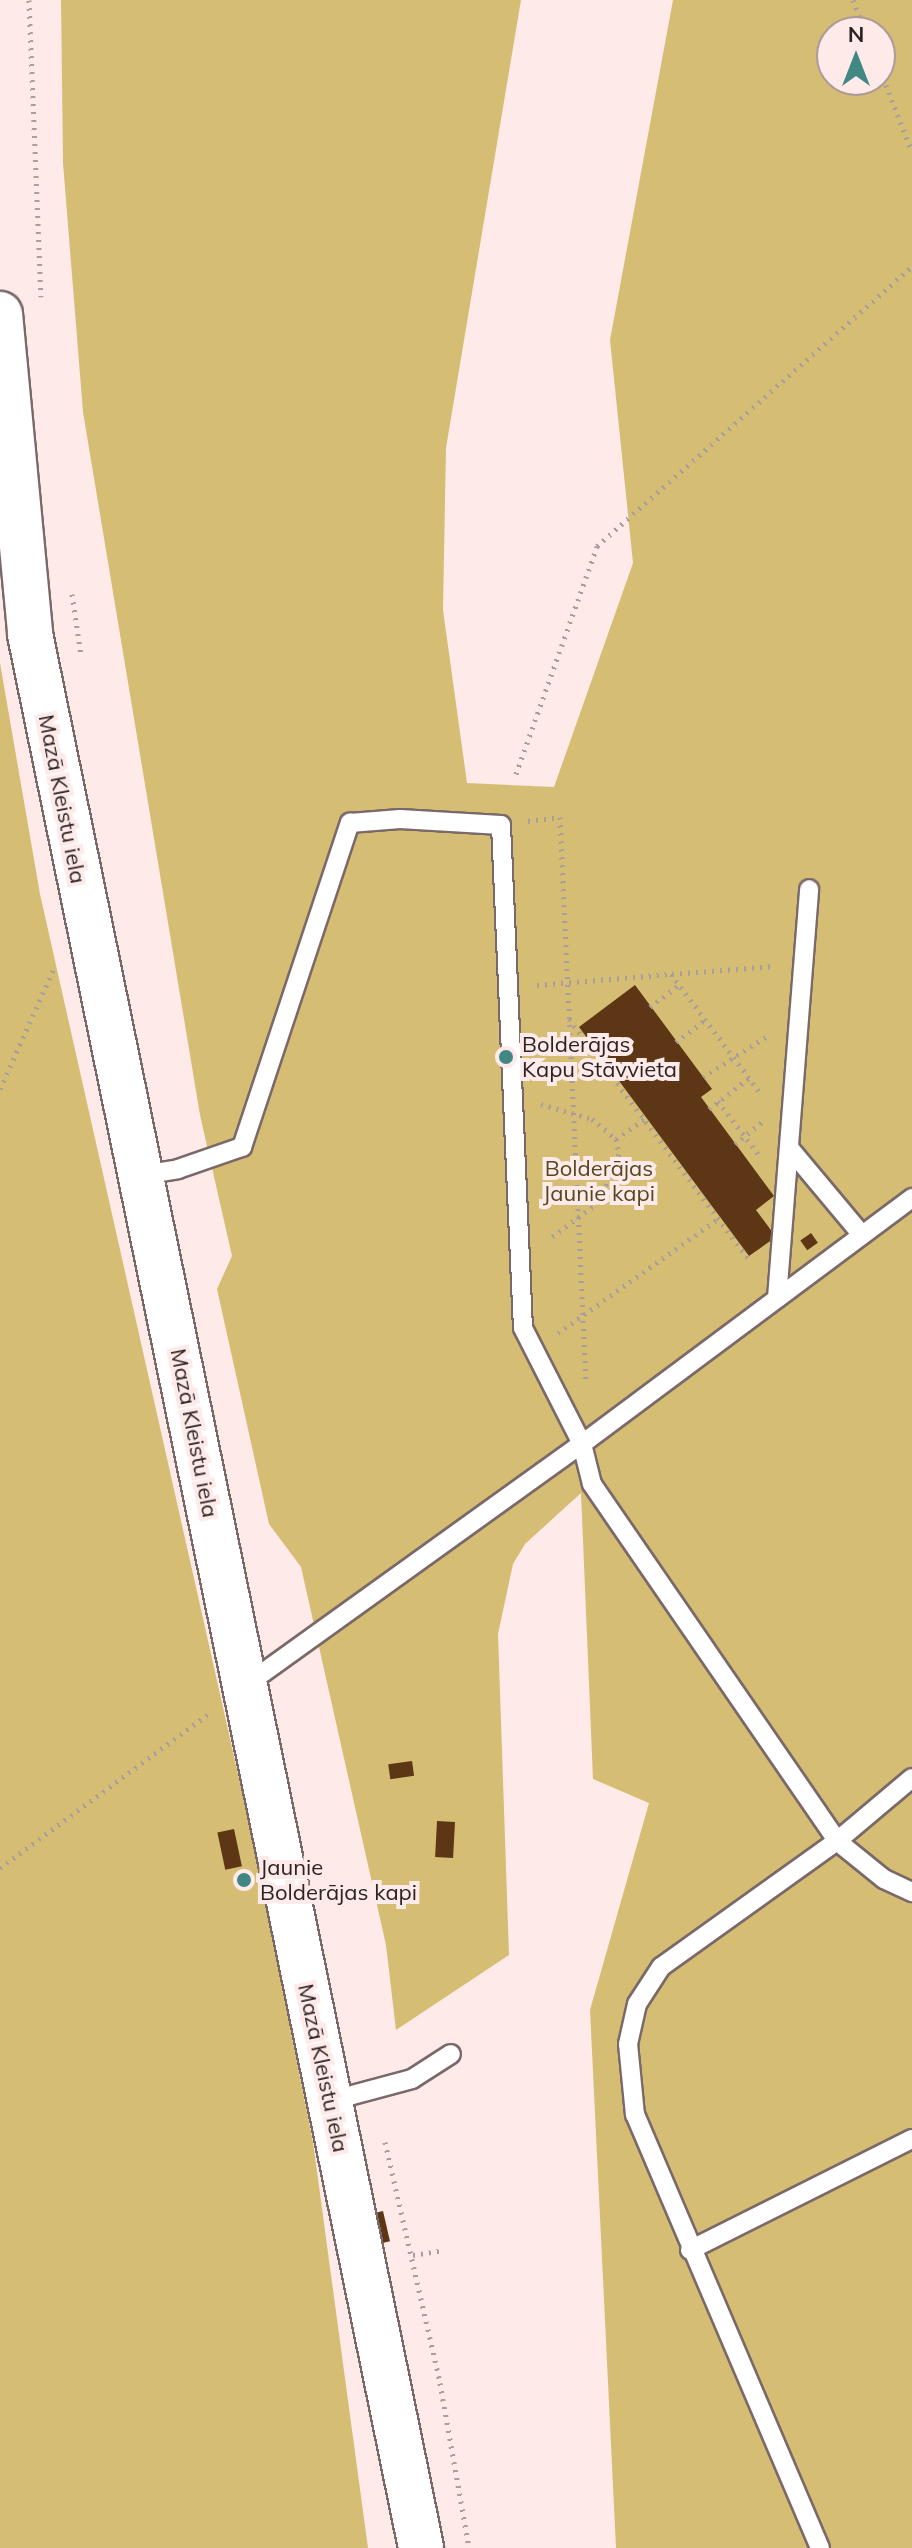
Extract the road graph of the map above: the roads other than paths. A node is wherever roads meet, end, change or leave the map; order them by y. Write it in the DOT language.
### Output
graph roads {
  1 [pos="0,314"];
  2 [pos="809,889"];
  3 [pos="790,1141"];
  4 [pos="142,1175"];
  5 [pos="912,1198"];
  6 [pos="862,1235"];
  7 [pos="777,1298"];
  8 [pos="582,1444"];
  9 [pos="244,1687"];
  10 [pos="912,1778"];
  11 [pos="837,1841"];
  12 [pos="912,1892"];
  13 [pos="451,2054"];
  14 [pos="330,2101"];
  15 [pos="912,2139"];
  16 [pos="690,2250"];
  17 [pos="421,2548"];
  18 [pos="820,2548"];
  1 -- 4 [label="main road, Mazā Kleistu iela"];
  2 -- 3 [label="lane"];
  3 -- 6 [label="lane"];
  3 -- 7 [label="lane"];
  4 -- 8 [label="lane"];
  4 -- 9 [label="main road, Mazā Kleistu iela"];
  5 -- 6 [label="lane"];
  6 -- 7 [label="lane"];
  7 -- 8 [label="lane"];
  8 -- 9 [label="lane"];
  8 -- 11 [label="lane"];
  9 -- 14 [label="main road, Mazā Kleistu iela"];
  10 -- 11 [label="lane"];
  11 -- 12 [label="lane"];
  11 -- 16 [label="lane"];
  13 -- 14 [label="lane"];
  14 -- 17 [label="main road, Mazā Kleistu iela"];
  15 -- 16 [label="lane"];
  16 -- 18 [label="lane"];
}
